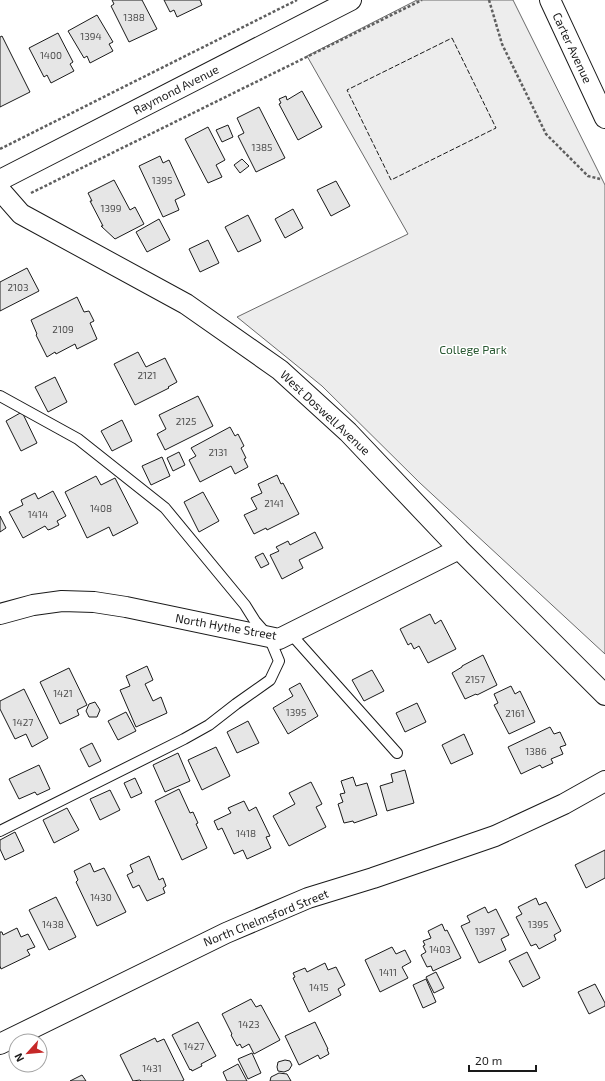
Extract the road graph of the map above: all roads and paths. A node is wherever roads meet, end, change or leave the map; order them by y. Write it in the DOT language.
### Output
graph roads {
  1 [pos="297,0"];
  2 [pos="351,0"];
  3 [pos="422,0"];
  4 [pos="489,0"];
  5 [pos="550,0"];
  6 [pos="605,118"];
  7 [pos="0,149"];
  8 [pos="600,179"];
  9 [pos="0,180"];
  10 [pos="0,190"];
  11 [pos="31,193"];
  12 [pos="0,396"];
  13 [pos="459,549"];
  14 [pos="0,614"];
  15 [pos="290,633"];
  16 [pos="269,637"];
  17 [pos="605,695"];
  18 [pos="397,753"];
  19 [pos="605,781"];
  20 [pos="0,831"];
  21 [pos="0,1044"];
  1 -- 7 [label="path"];
  2 -- 9 [label="street, Raymond Avenue"];
  3 -- 11 [label="path"];
  4 -- 8 [label="path"];
  5 -- 6 [label="street, Carter Avenue"];
  10 -- 13 [label="street, West Doswell Avenue"];
  12 -- 16 [label="lane"];
  13 -- 15 [label="street, North Hythe Street"];
  13 -- 17 [label="street, West Doswell Avenue"];
  14 -- 16 [label="street, North Hythe Street"];
  15 -- 16 [label="street, North Hythe Street"];
  15 -- 18 [label="lane"];
  16 -- 20 [label="lane"];
  19 -- 21 [label="street, North Chelmsford Street"];
}
